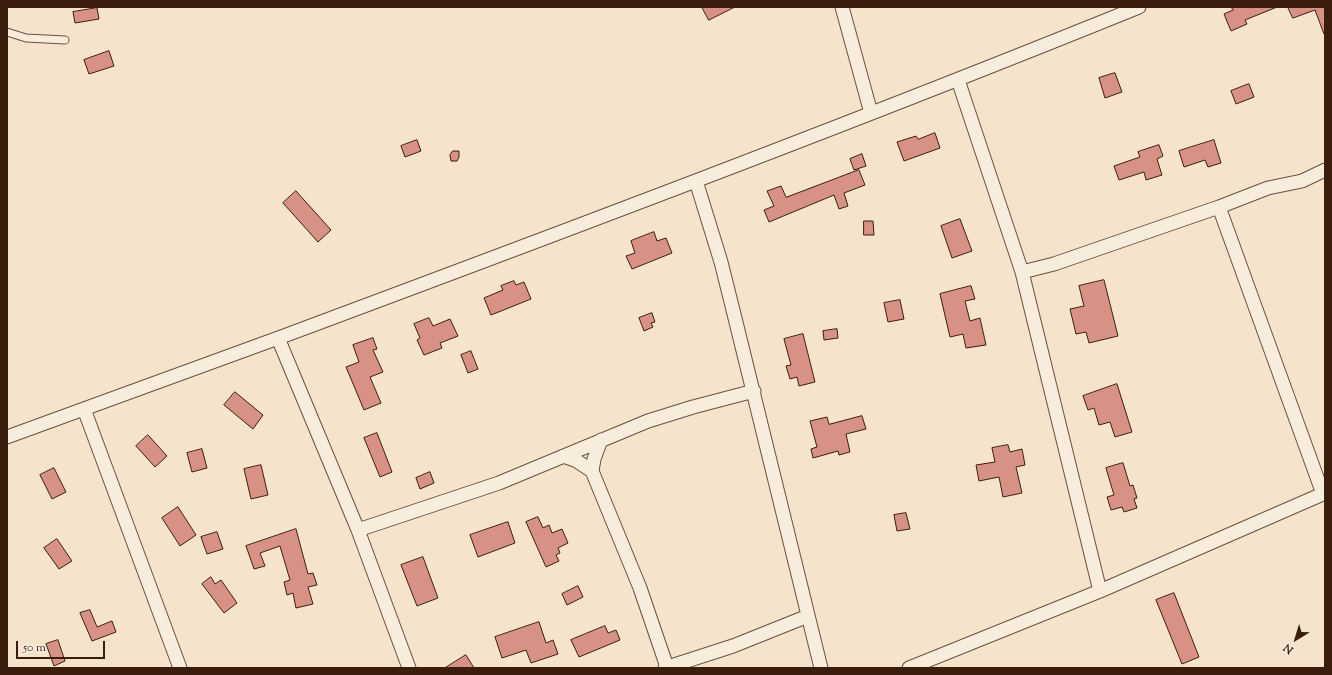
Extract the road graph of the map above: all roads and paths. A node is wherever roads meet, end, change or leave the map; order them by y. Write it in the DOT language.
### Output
graph roads {
  1 [pos="842,7"];
  2 [pos="1139,7"];
  3 [pos="7,32"];
  4 [pos="66,40"];
  5 [pos="958,80"];
  6 [pos="871,113"];
  7 [pos="1325,170"];
  8 [pos="696,181"];
  9 [pos="1219,207"];
  10 [pos="1022,272"];
  11 [pos="278,338"];
  12 [pos="754,391"];
  13 [pos="84,408"];
  14 [pos="7,437"];
  15 [pos="601,440"];
  16 [pos="563,456"];
  17 [pos="592,471"];
  18 [pos="1324,494"];
  19 [pos="358,530"];
  20 [pos="1100,591"];
  21 [pos="808,616"];
  22 [pos="180,668"];
  23 [pos="410,668"];
  24 [pos="666,668"];
  25 [pos="821,668"];
  26 [pos="909,668"];
  1 -- 6 [label="street"];
  2 -- 5 [label="street"];
  3 -- 4 [label="lane"];
  5 -- 6 [label="street"];
  5 -- 10 [label="street"];
  6 -- 8 [label="street"];
  7 -- 9 [label="street"];
  8 -- 11 [label="street"];
  8 -- 12 [label="street"];
  9 -- 10 [label="street"];
  9 -- 18 [label="street"];
  10 -- 20 [label="street"];
  11 -- 13 [label="street"];
  11 -- 19 [label="street"];
  12 -- 15 [label="street"];
  12 -- 21 [label="street"];
  13 -- 14 [label="street"];
  13 -- 22 [label="street"];
  15 -- 16 [label="street"];
  15 -- 17 [label="street"];
  16 -- 17 [label="street"];
  16 -- 19 [label="street"];
  17 -- 24 [label="street"];
  18 -- 20 [label="street"];
  19 -- 23 [label="street"];
  20 -- 26 [label="street"];
  21 -- 24 [label="street"];
  21 -- 25 [label="street"];
}
